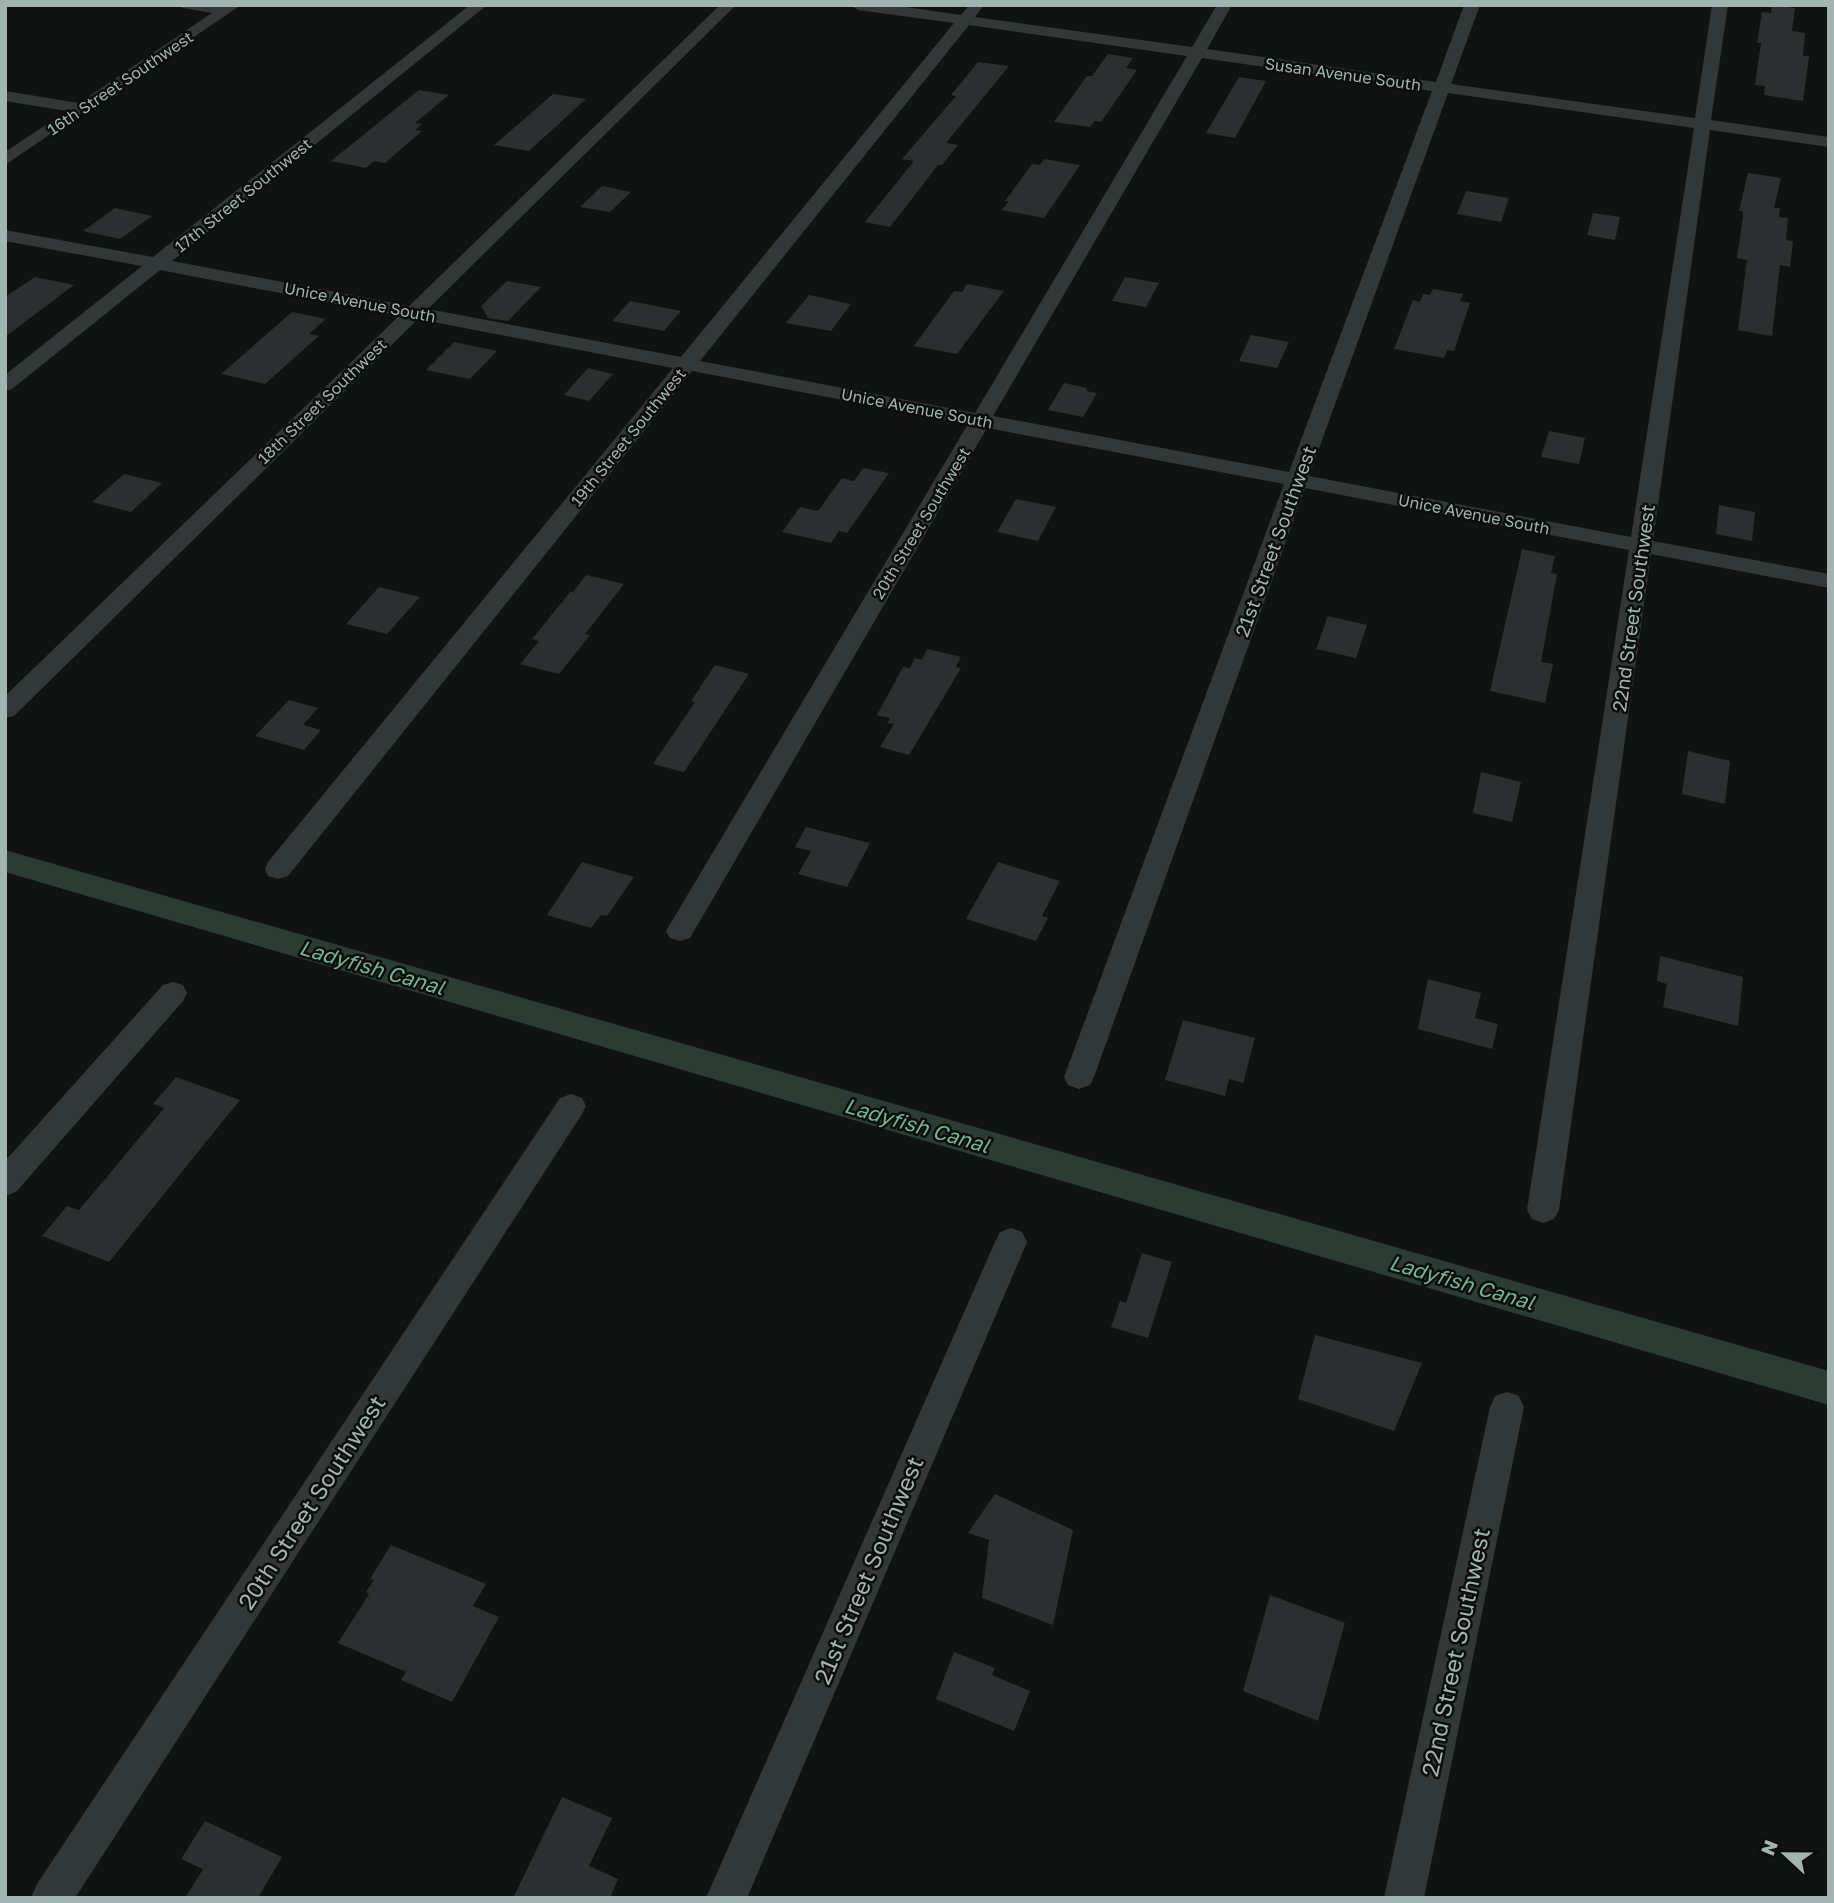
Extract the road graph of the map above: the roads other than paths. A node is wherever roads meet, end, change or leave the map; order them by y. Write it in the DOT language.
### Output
graph roads {
  1 [pos="188,5"];
  2 [pos="480,5"];
  3 [pos="729,5"];
  4 [pos="858,5"];
  5 [pos="1224,5"];
  6 [pos="1472,5"];
  7 [pos="1720,5"];
  8 [pos="230,8"];
  9 [pos="971,13"];
  10 [pos="1197,53"];
  11 [pos="1443,88"];
  12 [pos="5,96"];
  13 [pos="82,108"];
  14 [pos="1703,124"];
  15 [pos="1829,142"];
  16 [pos="5,160"];
  17 [pos="5,235"];
  18 [pos="158,263"];
  19 [pos="414,312"];
  20 [pos="687,364"];
  21 [pos="5,386"];
  22 [pos="982,420"];
  23 [pos="1297,480"];
  24 [pos="1642,546"];
  25 [pos="1829,581"];
  26 [pos="5,710"];
  27 [pos="278,869"];
  28 [pos="680,931"];
  29 [pos="173,993"];
  30 [pos="1079,1077"];
  31 [pos="571,1106"];
  32 [pos="5,1183"];
  33 [pos="1543,1210"];
  34 [pos="1011,1242"];
  35 [pos="1507,1407"];
  36 [pos="51,1898"];
  37 [pos="726,1898"];
  38 [pos="1404,1898"];
  1 -- 8 [label="street"];
  2 -- 18 [label="street, 17th Street Southwest"];
  3 -- 19 [label="street, 18th Street Southwest"];
  4 -- 9 [label="street, Susan Avenue South"];
  5 -- 10 [label="street, 20th Street Southwest"];
  6 -- 11 [label="street, 21st Street Southwest"];
  7 -- 14 [label="street, 22nd Street Southwest"];
  8 -- 13 [label="street, 16th Street Southwest"];
  9 -- 10 [label="street, Susan Avenue South"];
  9 -- 20 [label="street, 19th Street Southwest"];
  10 -- 11 [label="street, Susan Avenue South"];
  10 -- 22 [label="street, 20th Street Southwest"];
  11 -- 14 [label="street, Susan Avenue South"];
  11 -- 23 [label="street, 21st Street Southwest"];
  12 -- 13 [label="street"];
  13 -- 16 [label="street, 16th Street Southwest"];
  14 -- 15 [label="street, Susan Avenue South"];
  14 -- 24 [label="street, 22nd Street Southwest"];
  17 -- 18 [label="street, Unice Avenue South"];
  18 -- 19 [label="street, Unice Avenue South"];
  18 -- 21 [label="street, 17th Street Southwest"];
  19 -- 20 [label="street, Unice Avenue South"];
  19 -- 26 [label="street, 18th Street Southwest"];
  20 -- 22 [label="street, Unice Avenue South"];
  20 -- 27 [label="street, 19th Street Southwest"];
  22 -- 23 [label="street, Unice Avenue South"];
  22 -- 28 [label="street, 20th Street Southwest"];
  23 -- 24 [label="street, Unice Avenue South"];
  23 -- 30 [label="street, 21st Street Southwest"];
  24 -- 25 [label="street, Unice Avenue South"];
  24 -- 33 [label="street, 22nd Street Southwest"];
  29 -- 32 [label="street"];
  31 -- 36 [label="street, 20th Street Southwest"];
  34 -- 37 [label="street, 21st Street Southwest"];
  35 -- 38 [label="street, 22nd Street Southwest"];
}
